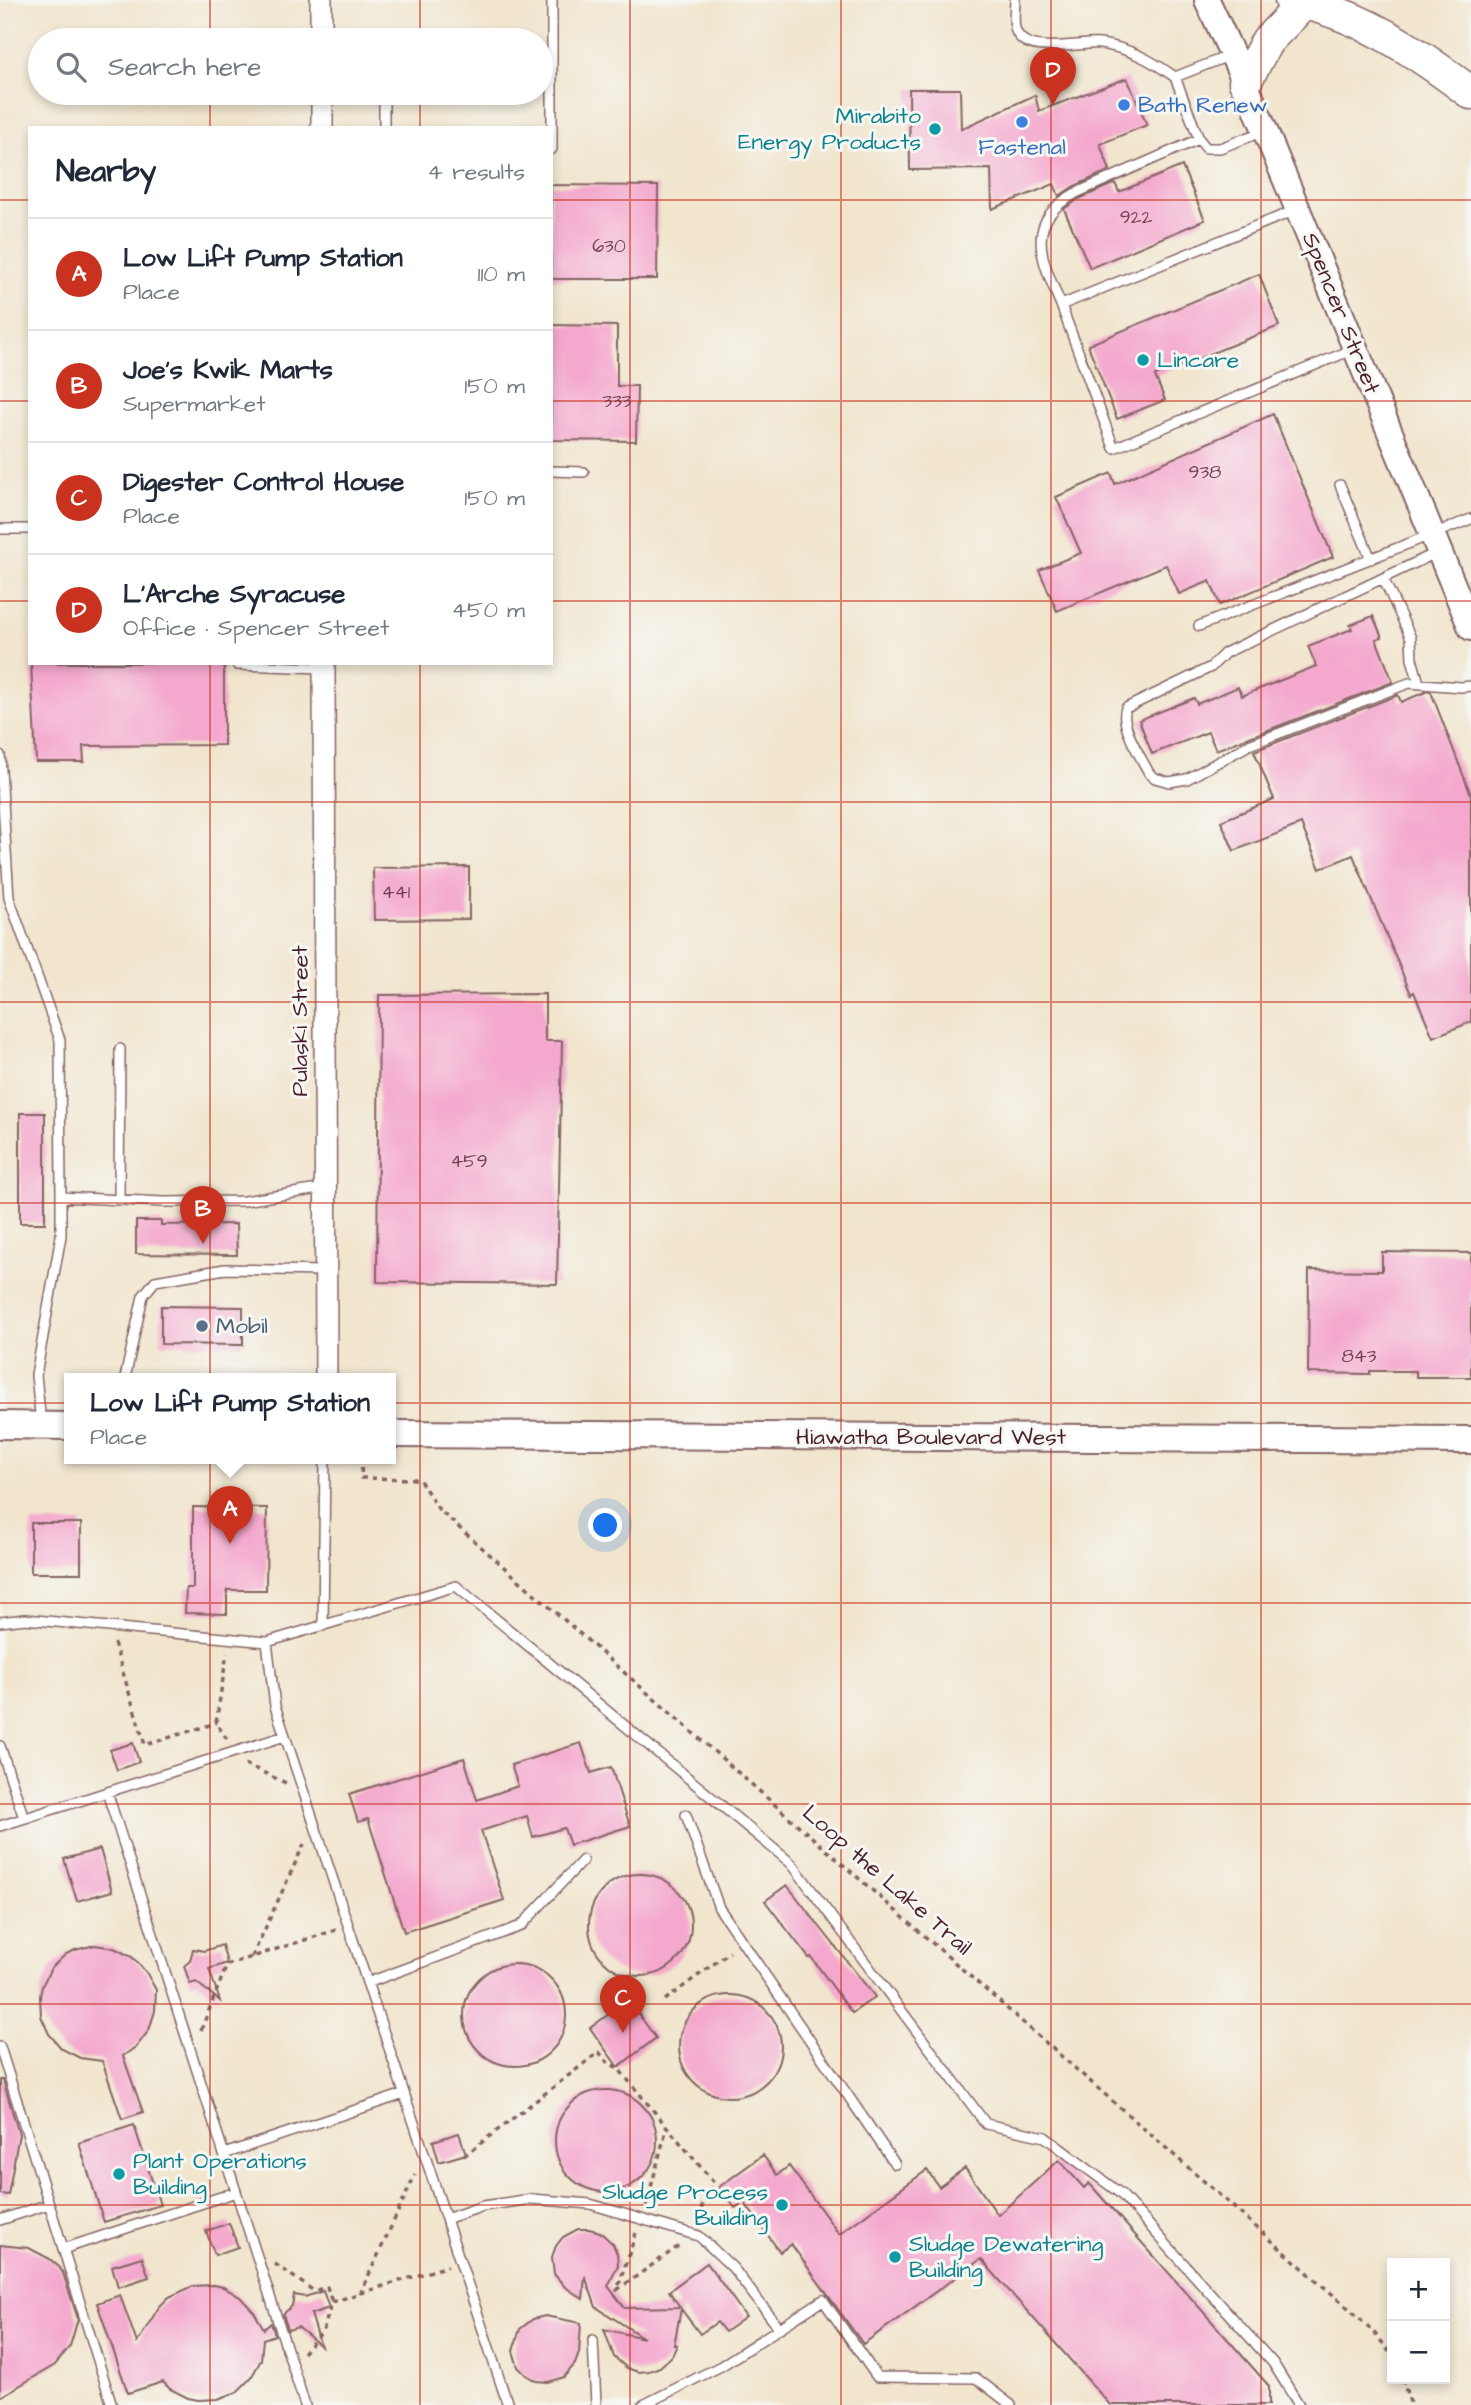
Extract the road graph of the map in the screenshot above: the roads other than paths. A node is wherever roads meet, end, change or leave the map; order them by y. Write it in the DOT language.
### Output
graph roads {
  1 [pos="321,0"];
  2 [pos="552,0"];
  3 [pos="1015,0"];
  4 [pos="1207,0"];
  5 [pos="1298,1"];
  6 [pos="321,28"];
  7 [pos="552,28"];
  8 [pos="1239,68"];
  9 [pos="1174,77"];
  10 [pos="1471,93"];
  11 [pos="322,105"];
  12 [pos="384,105"];
  13 [pos="552,105"];
  14 [pos="322,126"];
  15 [pos="384,126"];
  16 [pos="552,126"];
  17 [pos="1265,130"];
  18 [pos="1199,139"];
  19 [pos="1298,209"];
  20 [pos="1061,305"];
  21 [pos="1355,348"];
  22 [pos="553,471"];
  23 [pos="584,472"];
  24 [pos="1340,485"];
  25 [pos="1471,519"];
  26 [pos="0,529"];
  27 [pos="28,529"];
  28 [pos="1436,543"];
  29 [pos="1371,559"];
  30 [pos="1383,578"];
  31 [pos="1199,626"];
  32 [pos="1471,628"];
  33 [pos="237,665"];
  34 [pos="324,666"];
  35 [pos="1419,684"];
  36 [pos="1471,686"];
  37 [pos="0,755"];
  38 [pos="120,1049"];
  39 [pos="327,1188"];
  40 [pos="61,1197"];
  41 [pos="119,1200"];
  42 [pos="327,1272"];
  43 [pos="126,1373"];
  44 [pos="326,1373"];
  45 [pos="0,1425"];
  46 [pos="41,1426"];
  47 [pos="64,1426"];
  48 [pos="396,1434"];
  49 [pos="1471,1440"];
  50 [pos="325,1464"];
  51 [pos="0,1622"];
  52 [pos="323,1626"];
  53 [pos="268,1643"];
  54 [pos="285,1735"];
  55 [pos="0,1746"];
  56 [pos="107,1792"];
  57 [pos="686,1815"];
  58 [pos="24,1818"];
  59 [pos="0,1826"];
  60 [pos="583,1860"];
  61 [pos="367,1983"];
  62 [pos="0,2047"];
  63 [pos="404,2094"];
  64 [pos="224,2154"];
  65 [pos="895,2164"];
  66 [pos="236,2192"];
  67 [pos="49,2204"];
  68 [pos="446,2219"];
  69 [pos="0,2220"];
  70 [pos="63,2249"];
  71 [pos="779,2328"];
  72 [pos="593,2340"];
  73 [pos="112,2405"];
  74 [pos="305,2405"];
  75 [pos="508,2405"];
  76 [pos="596,2405"];
  77 [pos="643,2405"];
  78 [pos="1011,2405"];
  79 [pos="1299,2405"];
  1 -- 6 [label="street"];
  2 -- 7 [label="lane"];
  3 -- 9 [label="lane"];
  4 -- 8 [label="main road, Spencer Street"];
  5 -- 8 [label="highway"];
  5 -- 10 [label="highway"];
  8 -- 9 [label="lane"];
  8 -- 17 [label="main road, Spencer Street"];
  9 -- 18 [label="lane"];
  11 -- 14 [label="street"];
  12 -- 15 [label="lane"];
  13 -- 16 [label="lane"];
  17 -- 18 [label="lane"];
  17 -- 19 [label="main road, Spencer Street"];
  18 -- 20 [label="lane"];
  19 -- 20 [label="lane"];
  19 -- 21 [label="main road, Spencer Street"];
  20 -- 21 [label="lane"];
  21 -- 28 [label="main road, Spencer Street"];
  22 -- 23 [label="lane"];
  24 -- 29 [label="lane"];
  25 -- 28 [label="lane"];
  26 -- 27 [label="lane"];
  28 -- 29 [label="lane"];
  28 -- 30 [label="lane"];
  28 -- 32 [label="main road, Spencer Street"];
  29 -- 31 [label="lane"];
  30 -- 35 [label="lane"];
  30 -- 35 [label="lane"];
  33 -- 34 [label="lane"];
  34 -- 39 [label="street, Pulaski Street"];
  35 -- 36 [label="lane"];
  37 -- 40 [label="lane"];
  38 -- 41 [label="lane"];
  39 -- 41 [label="lane"];
  39 -- 42 [label="street, Pulaski Street"];
  40 -- 41 [label="lane"];
  40 -- 46 [label="lane"];
  42 -- 43 [label="lane"];
  42 -- 44 [label="street, Pulaski Street"];
  45 -- 46 [label="main road"];
  46 -- 47 [label="main road"];
  48 -- 49 [label="main road, Hiawatha Boulevard West"];
  50 -- 52 [label="lane"];
  51 -- 53 [label="lane"];
  52 -- 53 [label="lane"];
  52 -- 79 [label="lane"];
  53 -- 54 [label="lane"];
  54 -- 56 [label="lane"];
  54 -- 61 [label="lane"];
  55 -- 58 [label="lane"];
  56 -- 58 [label="lane"];
  56 -- 64 [label="lane"];
  57 -- 65 [label="lane"];
  58 -- 59 [label="lane"];
  60 -- 61 [label="lane"];
  61 -- 63 [label="lane"];
  62 -- 67 [label="lane"];
  63 -- 64 [label="lane"];
  63 -- 68 [label="lane"];
  64 -- 66 [label="lane"];
  66 -- 70 [label="lane"];
  66 -- 74 [label="lane"];
  67 -- 69 [label="lane"];
  67 -- 70 [label="lane"];
  68 -- 71 [label="lane"];
  68 -- 75 [label="lane"];
  70 -- 73 [label="lane"];
  71 -- 77 [label="lane"];
  71 -- 78 [label="lane"];
  72 -- 76 [label="lane"];
}
